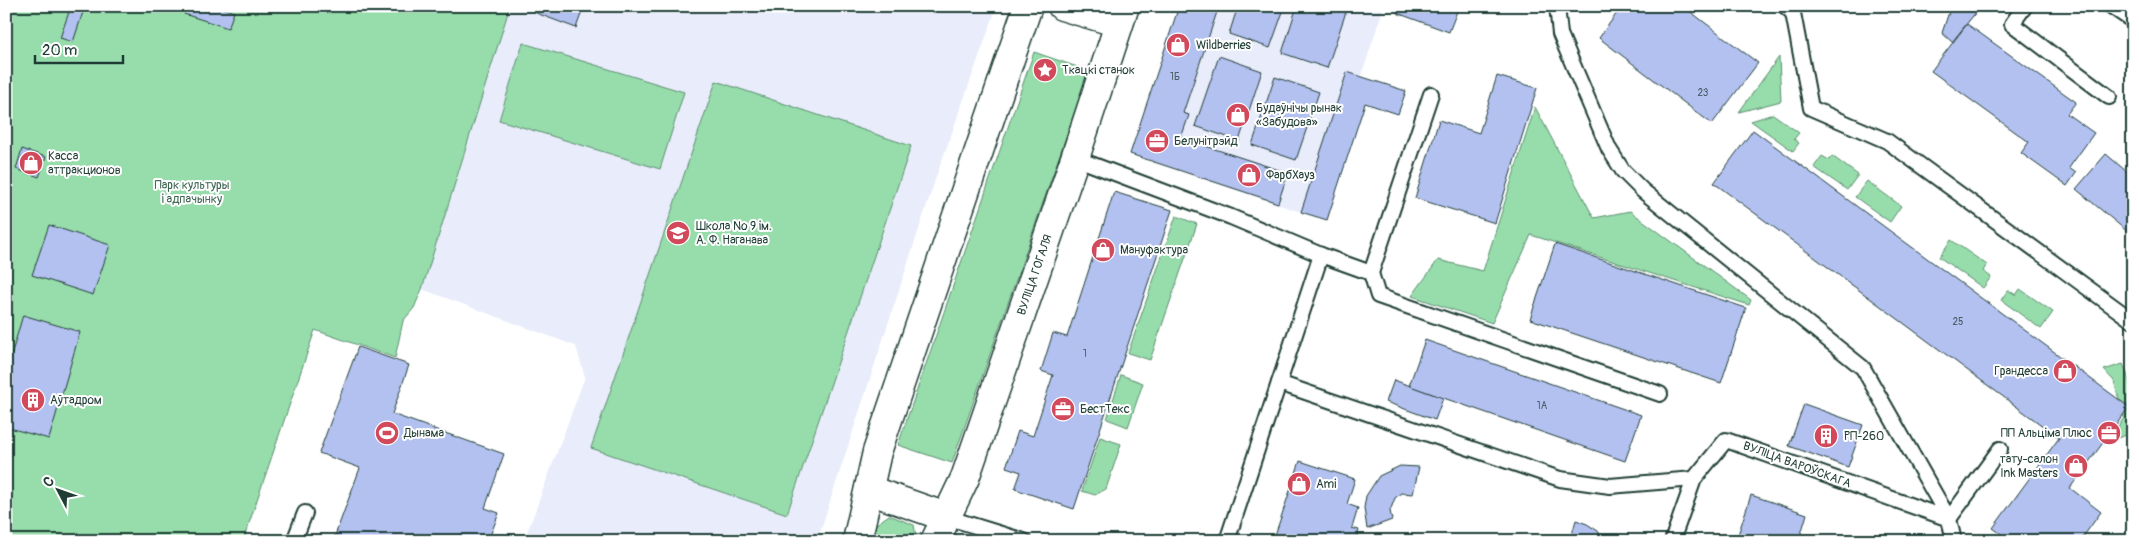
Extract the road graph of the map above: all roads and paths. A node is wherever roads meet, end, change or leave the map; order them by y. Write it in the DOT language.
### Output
graph roads {
  1 [pos="1028,6"];
  2 [pos="1062,6"];
  3 [pos="1557,6"];
  4 [pos="1785,6"];
  5 [pos="2025,6"];
  6 [pos="2111,6"];
  7 [pos="1122,15"];
  8 [pos="2133,20"];
  9 [pos="1431,94"];
  10 [pos="2109,97"];
  11 [pos="1075,158"];
  12 [pos="1321,255"];
  13 [pos="1371,273"];
  14 [pos="2133,321"];
  15 [pos="1279,383"];
  16 [pos="1660,394"];
  17 [pos="2000,449"];
  18 [pos="1694,479"];
  19 [pos="869,490"];
  20 [pos="304,513"];
  21 [pos="1949,519"];
  22 [pos="941,529"];
  23 [pos="294,541"];
  24 [pos="857,541"];
  25 [pos="1024,541"];
  26 [pos="1227,541"];
  27 [pos="1672,541"];
  28 [pos="1954,541"];
  1 -- 19 [label="main road"];
  2 -- 7 [label="main road"];
  3 -- 21 [label="lane"];
  4 -- 14 [label="lane"];
  5 -- 10 [label="lane"];
  6 -- 8 [label="lane"];
  7 -- 11 [label="main road, ВУЛІЦА ГОГАЛЯ"];
  9 -- 13 [label="lane"];
  11 -- 12 [label="lane"];
  11 -- 22 [label="main road, ВУЛІЦА ГОГАЛЯ"];
  12 -- 13 [label="lane"];
  12 -- 15 [label="lane"];
  13 -- 16 [label="lane"];
  15 -- 18 [label="lane"];
  15 -- 26 [label="lane"];
  17 -- 21 [label="lane"];
  18 -- 21 [label="lane, ВУЛІЦА ВАРОЎСКАГА"];
  18 -- 27 [label="lane, ВУЛІЦА ВАРОЎСКАГА"];
  19 -- 22 [label="main road"];
  19 -- 24 [label="main road"];
  20 -- 23 [label="lane"];
  21 -- 28 [label="lane"];
  22 -- 25 [label="lane"];
}
